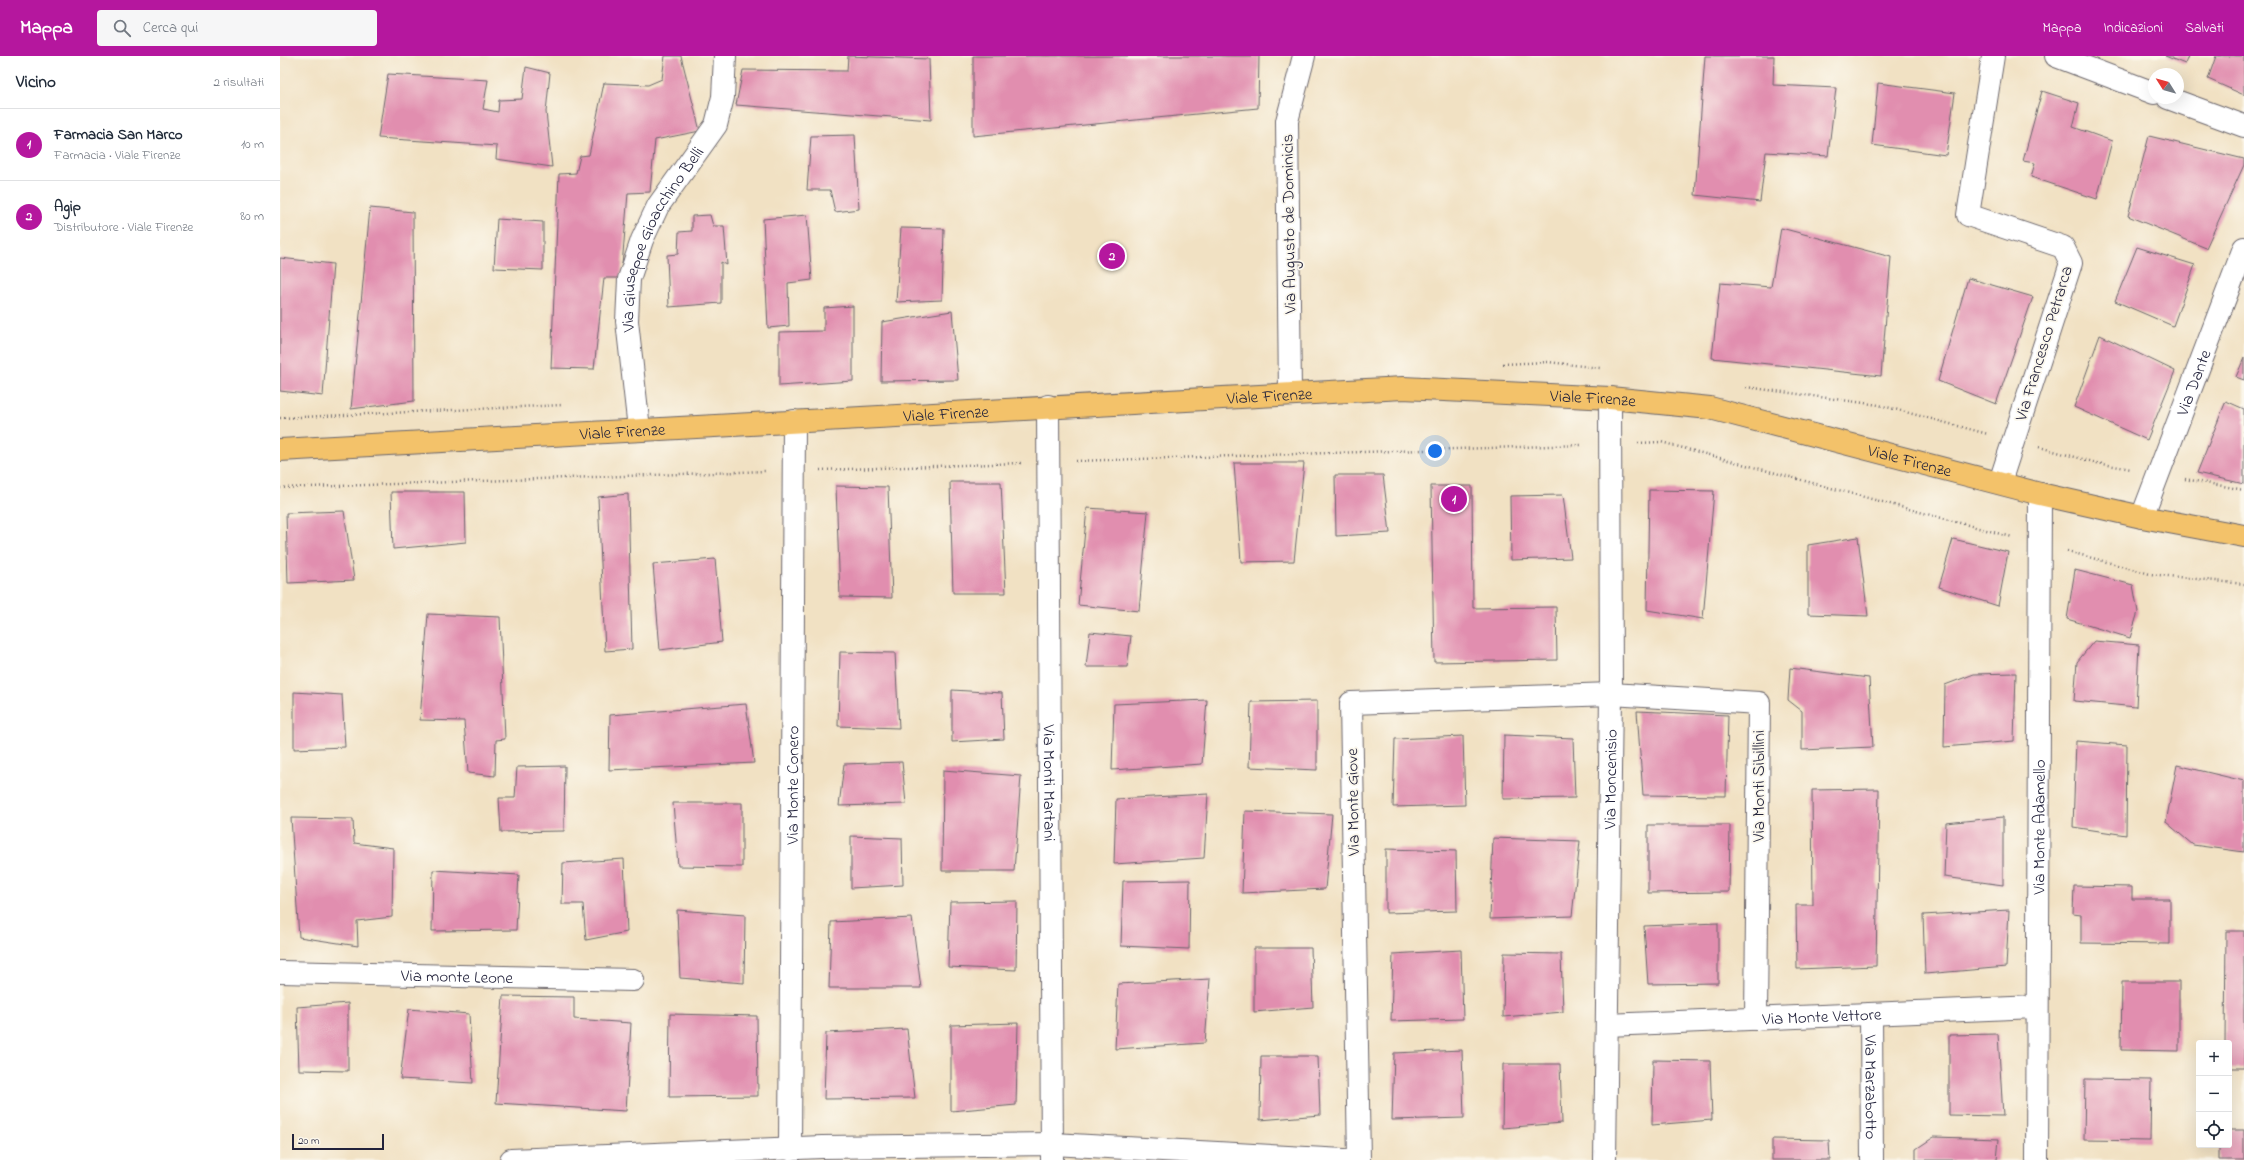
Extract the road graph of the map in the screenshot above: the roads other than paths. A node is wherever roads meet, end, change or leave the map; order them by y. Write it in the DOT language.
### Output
graph roads {
  1 [pos="725,56"];
  2 [pos="1304,56"];
  3 [pos="1993,56"];
  4 [pos="2056,56"];
  5 [pos="2148,91"];
  6 [pos="2184,104"];
  7 [pos="2244,126"];
  8 [pos="2244,248"];
  9 [pos="1290,394"];
  10 [pos="1610,398"];
  11 [pos="1048,406"];
  12 [pos="794,421"];
  13 [pos="639,429"];
  14 [pos="280,450"];
  15 [pos="2000,482"];
  16 [pos="2040,494"];
  17 [pos="2142,517"];
  18 [pos="2244,536"];
  19 [pos="1611,694"];
  20 [pos="280,972"];
  21 [pos="633,980"];
  22 [pos="2036,1007"];
  23 [pos="1871,1014"];
  24 [pos="1756,1019"];
  25 [pos="1607,1025"];
  26 [pos="790,1149"];
  27 [pos="1052,1152"];
  28 [pos="822,1154"];
  29 [pos="511,1160"];
  30 [pos="1344,1160"];
  31 [pos="1359,1160"];
  32 [pos="1605,1160"];
  33 [pos="1872,1160"];
  34 [pos="2037,1160"];
  1 -- 13 [label="street, Via Giuseppe Gioacchino Belli"];
  2 -- 9 [label="street, Via Augusto de Dominicis"];
  3 -- 15 [label="street, Via Francesco Petrarca"];
  4 -- 5 [label="street"];
  6 -- 7 [label="street"];
  8 -- 17 [label="street, Via Dante"];
  9 -- 10 [label="main road, Viale Firenze"];
  9 -- 11 [label="main road, Viale Firenze"];
  10 -- 15 [label="main road, Viale Firenze"];
  10 -- 19 [label="street, Via Moncenisio"];
  11 -- 12 [label="main road, Viale Firenze"];
  11 -- 27 [label="street, Via Monti Martani"];
  12 -- 13 [label="main road, Viale Firenze"];
  12 -- 26 [label="street, Via Monte Conero"];
  13 -- 14 [label="main road, Viale Firenze"];
  15 -- 16 [label="main road, Viale Firenze"];
  16 -- 17 [label="main road, Viale Firenze"];
  16 -- 22 [label="street, Via Monte Adamello"];
  17 -- 18 [label="main road, Viale Firenze"];
  19 -- 24 [label="street, Via Monti Sibillini"];
  19 -- 25 [label="street, Via Moncenisio"];
  19 -- 31 [label="street, Via Monte Giove"];
  20 -- 21 [label="street, Via monte Leone"];
  22 -- 23 [label="street, Via Monte Vettore"];
  22 -- 34 [label="street, Via Monte Adamello"];
  23 -- 24 [label="street, Via Monte Vettore"];
  23 -- 33 [label="street, Via Marzabotto"];
  24 -- 25 [label="street, Via Monte Vettore"];
  25 -- 32 [label="street, Via Moncenisio"];
  26 -- 28 [label="street"];
  26 -- 29 [label="street"];
  27 -- 28 [label="street"];
  27 -- 30 [label="street"];
}
